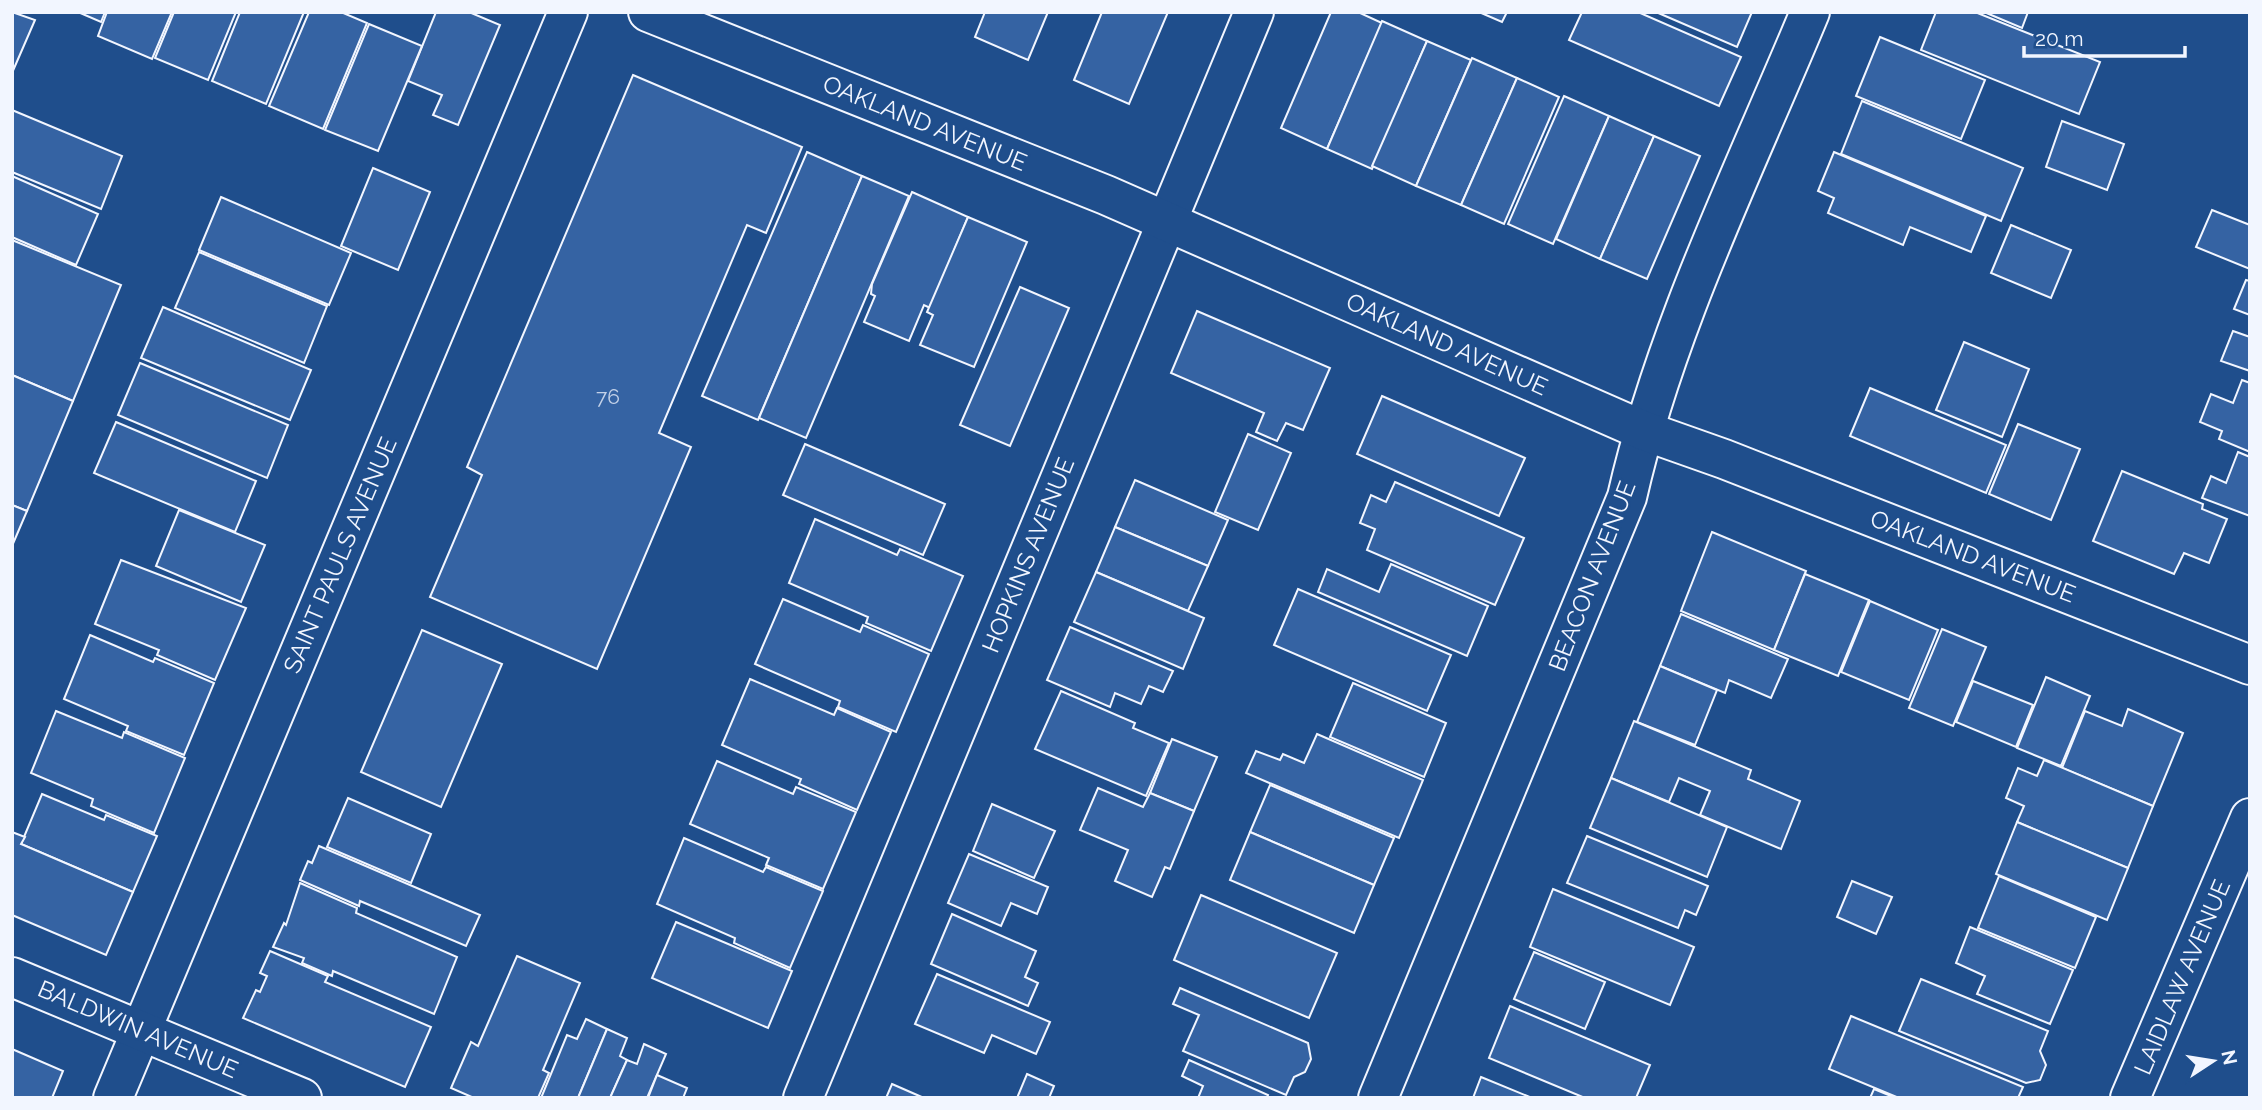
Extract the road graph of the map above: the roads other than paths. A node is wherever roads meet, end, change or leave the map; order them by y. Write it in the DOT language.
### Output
graph roads {
  1 [pos="568,12"];
  2 [pos="649,12"];
  3 [pos="1254,12"];
  4 [pos="1810,12"];
  5 [pos="1165,222"];
  6 [pos="1642,430"];
  7 [pos="2250,666"];
  8 [pos="2250,818"];
  9 [pos="12,976"];
  10 [pos="141,1030"];
  11 [pos="113,1098"];
  12 [pos="302,1098"];
  13 [pos="803,1098"];
  14 [pos="1378,1098"];
  15 [pos="2130,1098"];
  1 -- 10 [label="street, SAINT PAULS AVENUE"];
  2 -- 5 [label="street, OAKLAND AVENUE"];
  3 -- 5 [label="street, HOPKINS AVENUE"];
  4 -- 6 [label="street, BEACON AVENUE"];
  5 -- 6 [label="street, OAKLAND AVENUE"];
  5 -- 13 [label="street, HOPKINS AVENUE"];
  6 -- 7 [label="street, OAKLAND AVENUE"];
  6 -- 14 [label="street, BEACON AVENUE"];
  8 -- 15 [label="street, LAIDLAW AVENUE"];
  9 -- 10 [label="street, BALDWIN AVENUE"];
  10 -- 11 [label="street, SAINT PAULS AVENUE"];
  10 -- 12 [label="street, BALDWIN AVENUE"];
}
